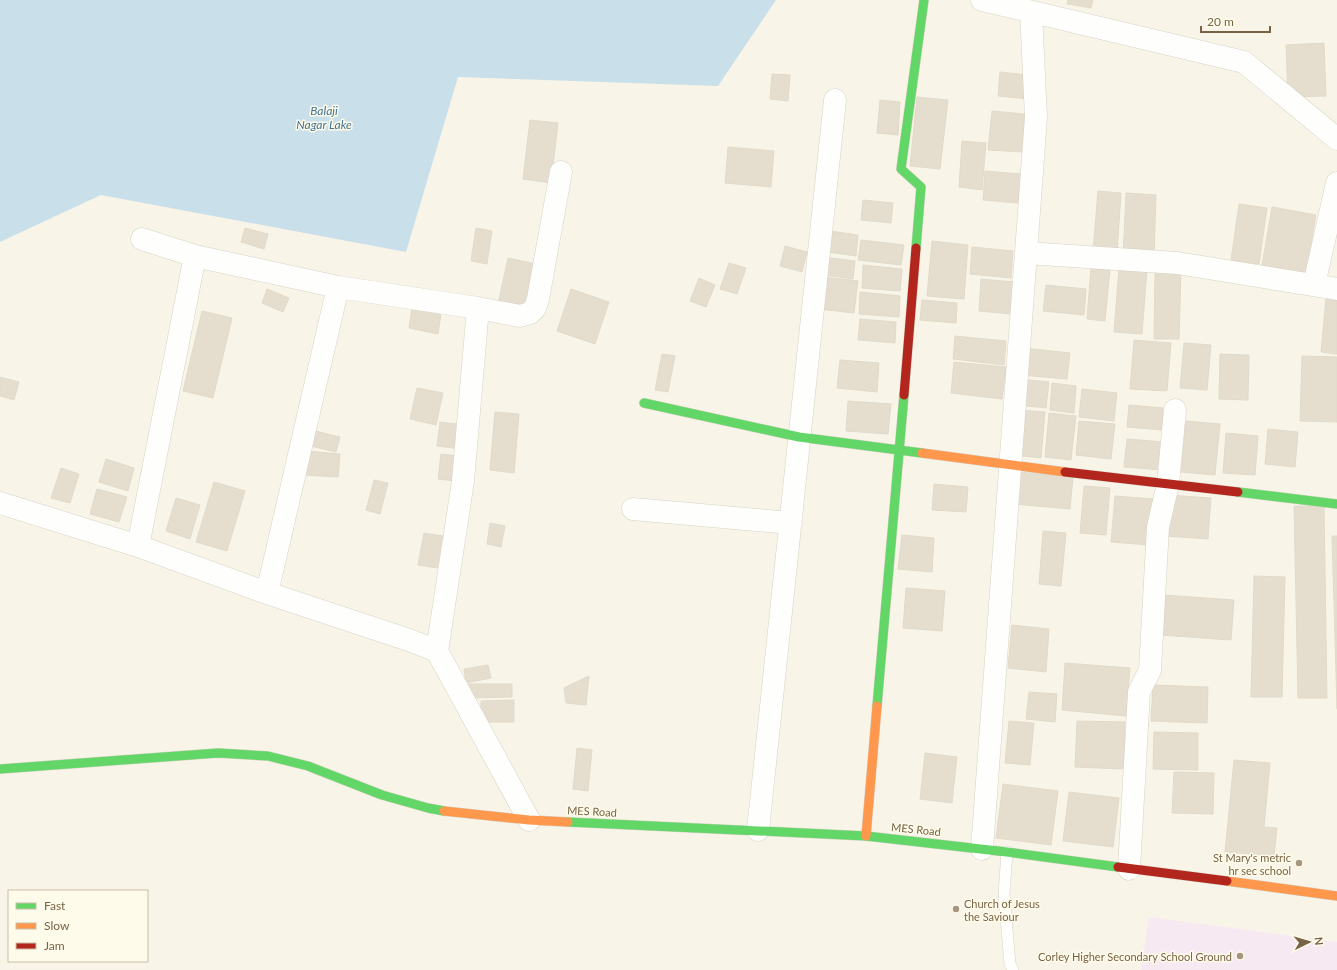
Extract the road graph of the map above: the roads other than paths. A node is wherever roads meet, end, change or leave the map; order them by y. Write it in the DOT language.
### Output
graph roads {
  1 [pos="924,0"];
  2 [pos="982,0"];
  3 [pos="1031,12"];
  4 [pos="835,100"];
  5 [pos="1337,139"];
  6 [pos="561,172"];
  7 [pos="1337,183"];
  8 [pos="142,239"];
  9 [pos="1026,253"];
  10 [pos="195,256"];
  11 [pos="1314,285"];
  12 [pos="338,287"];
  13 [pos="1337,288"];
  14 [pos="478,308"];
  15 [pos="644,403"];
  16 [pos="1175,410"];
  17 [pos="799,437"];
  18 [pos="900,450"];
  19 [pos="1010,465"];
  20 [pos="1168,484"];
  21 [pos="0,503"];
  22 [pos="1337,504"];
  23 [pos="633,509"];
  24 [pos="790,523"];
  25 [pos="138,546"];
  26 [pos="268,593"];
  27 [pos="437,651"];
  28 [pos="0,769"];
  29 [pos="529,820"];
  30 [pos="758,830"];
  31 [pos="866,836"];
  32 [pos="982,849"];
  33 [pos="1007,852"];
  34 [pos="1129,869"];
  35 [pos="1337,896"];
  36 [pos="1013,970"];
  1 -- 18 [label="street"];
  2 -- 3 [label="street"];
  3 -- 5 [label="street"];
  3 -- 9 [label="street"];
  4 -- 17 [label="street"];
  6 -- 14 [label="street"];
  7 -- 11 [label="street"];
  8 -- 10 [label="street"];
  9 -- 11 [label="street"];
  9 -- 19 [label="street"];
  10 -- 12 [label="street"];
  10 -- 25 [label="street"];
  11 -- 13 [label="street"];
  12 -- 14 [label="street"];
  12 -- 26 [label="street"];
  14 -- 27 [label="street"];
  15 -- 17 [label="street"];
  16 -- 20 [label="street"];
  17 -- 18 [label="street"];
  17 -- 24 [label="street"];
  18 -- 19 [label="street"];
  18 -- 31 [label="street"];
  19 -- 20 [label="street"];
  19 -- 32 [label="street"];
  20 -- 22 [label="street"];
  20 -- 34 [label="street"];
  21 -- 25 [label="street"];
  23 -- 24 [label="street"];
  24 -- 30 [label="street"];
  25 -- 26 [label="street"];
  26 -- 27 [label="street"];
  27 -- 29 [label="street"];
  28 -- 29 [label="street, MES Road"];
  29 -- 30 [label="street, MES Road"];
  30 -- 31 [label="street, MES Road"];
  31 -- 32 [label="street, MES Road"];
  32 -- 33 [label="street, MES Road"];
  33 -- 34 [label="street, MES Road"];
  33 -- 36 [label="lane"];
  34 -- 35 [label="street, MES Road"];
}
